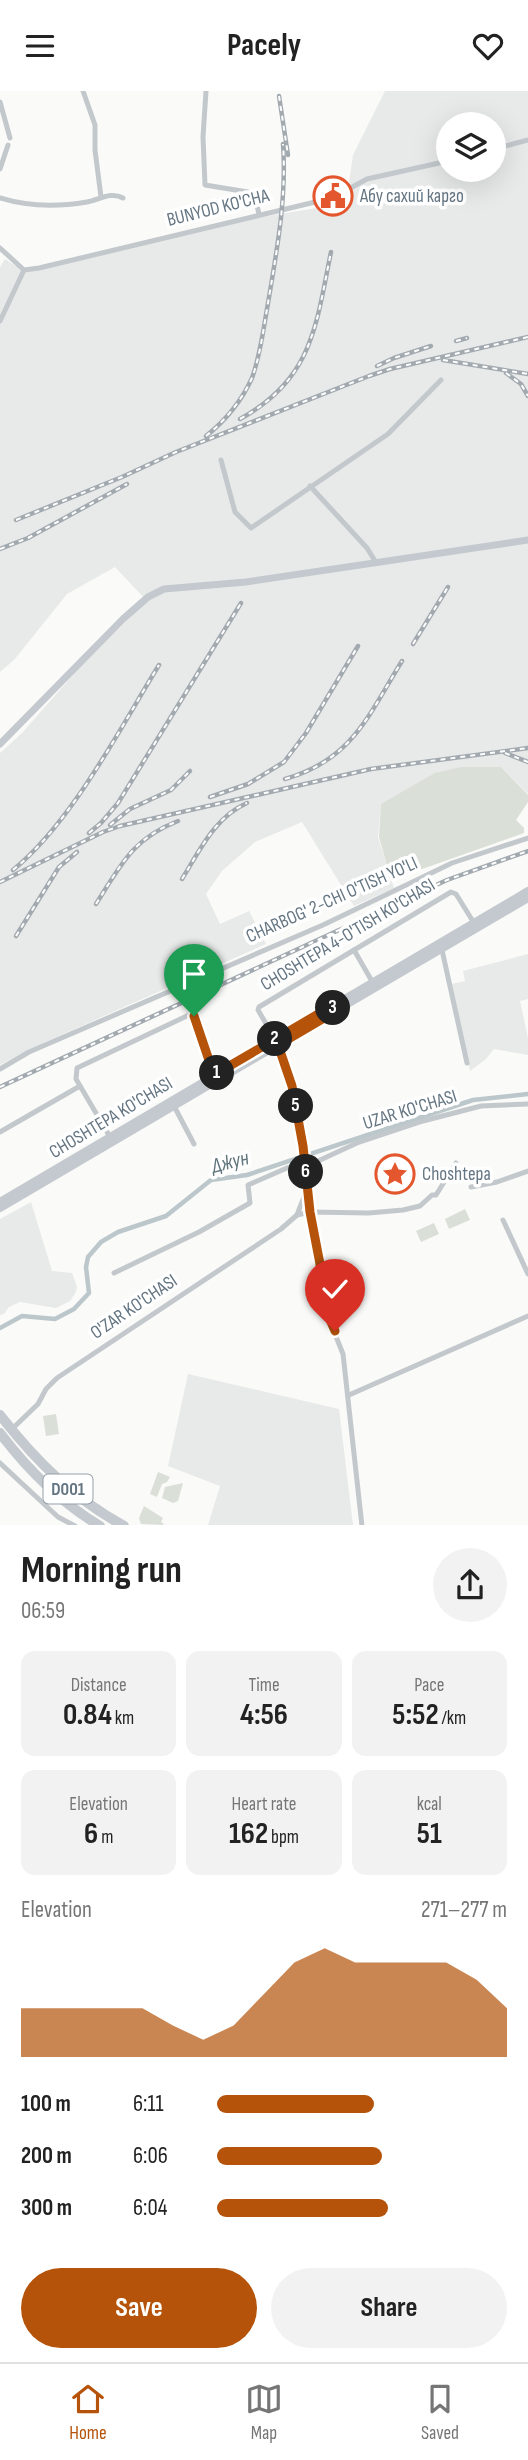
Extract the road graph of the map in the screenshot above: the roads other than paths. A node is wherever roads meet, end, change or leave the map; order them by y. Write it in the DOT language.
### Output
graph roads {
  1 [pos="83,91"];
  2 [pos="206,91"];
  3 [pos="0,102"];
  4 [pos="10,138"];
  5 [pos="528,140"];
  6 [pos="8,145"];
  7 [pos="506,146"];
  8 [pos="436,164"];
  9 [pos="0,169"];
  10 [pos="101,197"];
  11 [pos="0,198"];
  12 [pos="123,198"];
  13 [pos="258,214"];
  14 [pos="0,248"];
  15 [pos="24,270"];
  16 [pos="0,321"];
  17 [pos="441,380"];
  18 [pos="221,460"];
  19 [pos="310,487"];
  20 [pos="528,540"];
  21 [pos="375,561"];
  22 [pos="0,744"];
  23 [pos="528,838"];
  24 [pos="528,891"];
  25 [pos="528,898"];
  26 [pos="474,923"];
  27 [pos="354,950"];
  28 [pos="442,950"];
  29 [pos="373,982"];
  30 [pos="334,1009"];
  31 [pos="277,1042"];
  32 [pos="467,1063"];
  33 [pos="0,1069"];
  34 [pos="214,1075"];
  35 [pos="80,1086"];
  36 [pos="528,1104"];
  37 [pos="174,1106"];
  38 [pos="0,1132"];
  39 [pos="110,1137"];
  40 [pos="194,1144"];
  41 [pos="306,1163"];
  42 [pos="456,1163"];
  43 [pos="71,1164"];
  44 [pos="528,1171"];
  45 [pos="471,1187"];
  46 [pos="307,1189"];
  47 [pos="0,1202"];
  48 [pos="0,1208"];
  49 [pos="310,1212"];
  50 [pos="297,1215"];
  51 [pos="503,1220"];
  52 [pos="114,1273"];
  53 [pos="528,1274"];
  54 [pos="528,1316"];
  55 [pos="349,1395"];
  56 [pos="3,1420"];
  57 [pos="0,1433"];
  58 [pos="0,1438"];
  59 [pos="16,1445"];
  60 [pos="0,1463"];
  61 [pos="75,1525"];
  62 [pos="100,1525"];
  63 [pos="124,1525"];
  64 [pos="361,1525"];
  1 -- 10 [label="street"];
  2 -- 13 [label="street"];
  3 -- 4 [label="street"];
  5 -- 7 [label="street"];
  6 -- 9 [label="street"];
  8 -- 13 [label="street, BUNYOD KO'CHA"];
  10 -- 11 [label="street"];
  10 -- 12 [label="street"];
  13 -- 15 [label="street, BUNYOD KO'CHA"];
  14 -- 15 [label="street"];
  15 -- 16 [label="street"];
  17 -- 19 [label="street"];
  18 -- 19 [label="street"];
  19 -- 21 [label="street"];
  20 -- 21 [label="street"];
  21 -- 22 [label="street"];
  23 -- 33 [label="street, CHARBOG' 2-CHI O'TISH YO'LI"];
  24 -- 26 [label="main road, CHOSHTEPA KO'CHASI"];
  25 -- 28 [label="main road, CHOSHTEPA KO'CHASI"];
  26 -- 27 [label="street, CHOSHTEPA 4-O'TISH KO'CHASI"];
  26 -- 29 [label="main road, CHOSHTEPA KO'CHASI"];
  27 -- 29 [label="street"];
  27 -- 31 [label="street, CHOSHTEPA 4-O'TISH KO'CHASI"];
  28 -- 30 [label="main road, CHOSHTEPA KO'CHASI"];
  28 -- 32 [label="street"];
  29 -- 30 [label="main road, CHOSHTEPA KO'CHASI"];
  30 -- 31 [label="main road, CHOSHTEPA KO'CHASI"];
  31 -- 34 [label="main road, CHOSHTEPA KO'CHASI"];
  31 -- 37 [label="main road, CHOSHTEPA KO'CHASI"];
  31 -- 41 [label="street"];
  34 -- 35 [label="street"];
  34 -- 39 [label="main road, CHOSHTEPA KO'CHASI"];
  35 -- 38 [label="street"];
  35 -- 39 [label="street"];
  36 -- 41 [label="street, UZAR KO'CHASI"];
  37 -- 40 [label="street"];
  37 -- 43 [label="main road, CHOSHTEPA KO'CHASI"];
  39 -- 43 [label="main road, CHOSHTEPA KO'CHASI"];
  41 -- 46 [label="street"];
  41 -- 52 [label="street, UZAR KO'CHASI"];
  42 -- 49 [label="street"];
  43 -- 47 [label="main road, CHOSHTEPA KO'CHASI"];
  43 -- 48 [label="main road, CHOSHTEPA KO'CHASI"];
  44 -- 45 [label="street"];
  46 -- 49 [label="street"];
  46 -- 50 [label="street"];
  49 -- 50 [label="street"];
  49 -- 55 [label="street"];
  50 -- 58 [label="street, O'ZAR KO'CHASI"];
  51 -- 53 [label="street"];
  54 -- 55 [label="street"];
  55 -- 64 [label="street"];
  56 -- 59 [label="highway, D001"];
  57 -- 59 [label="highway, D001"];
  59 -- 62 [label="highway, D001"];
  59 -- 63 [label="highway, D001"];
  60 -- 61 [label="street"];
}
